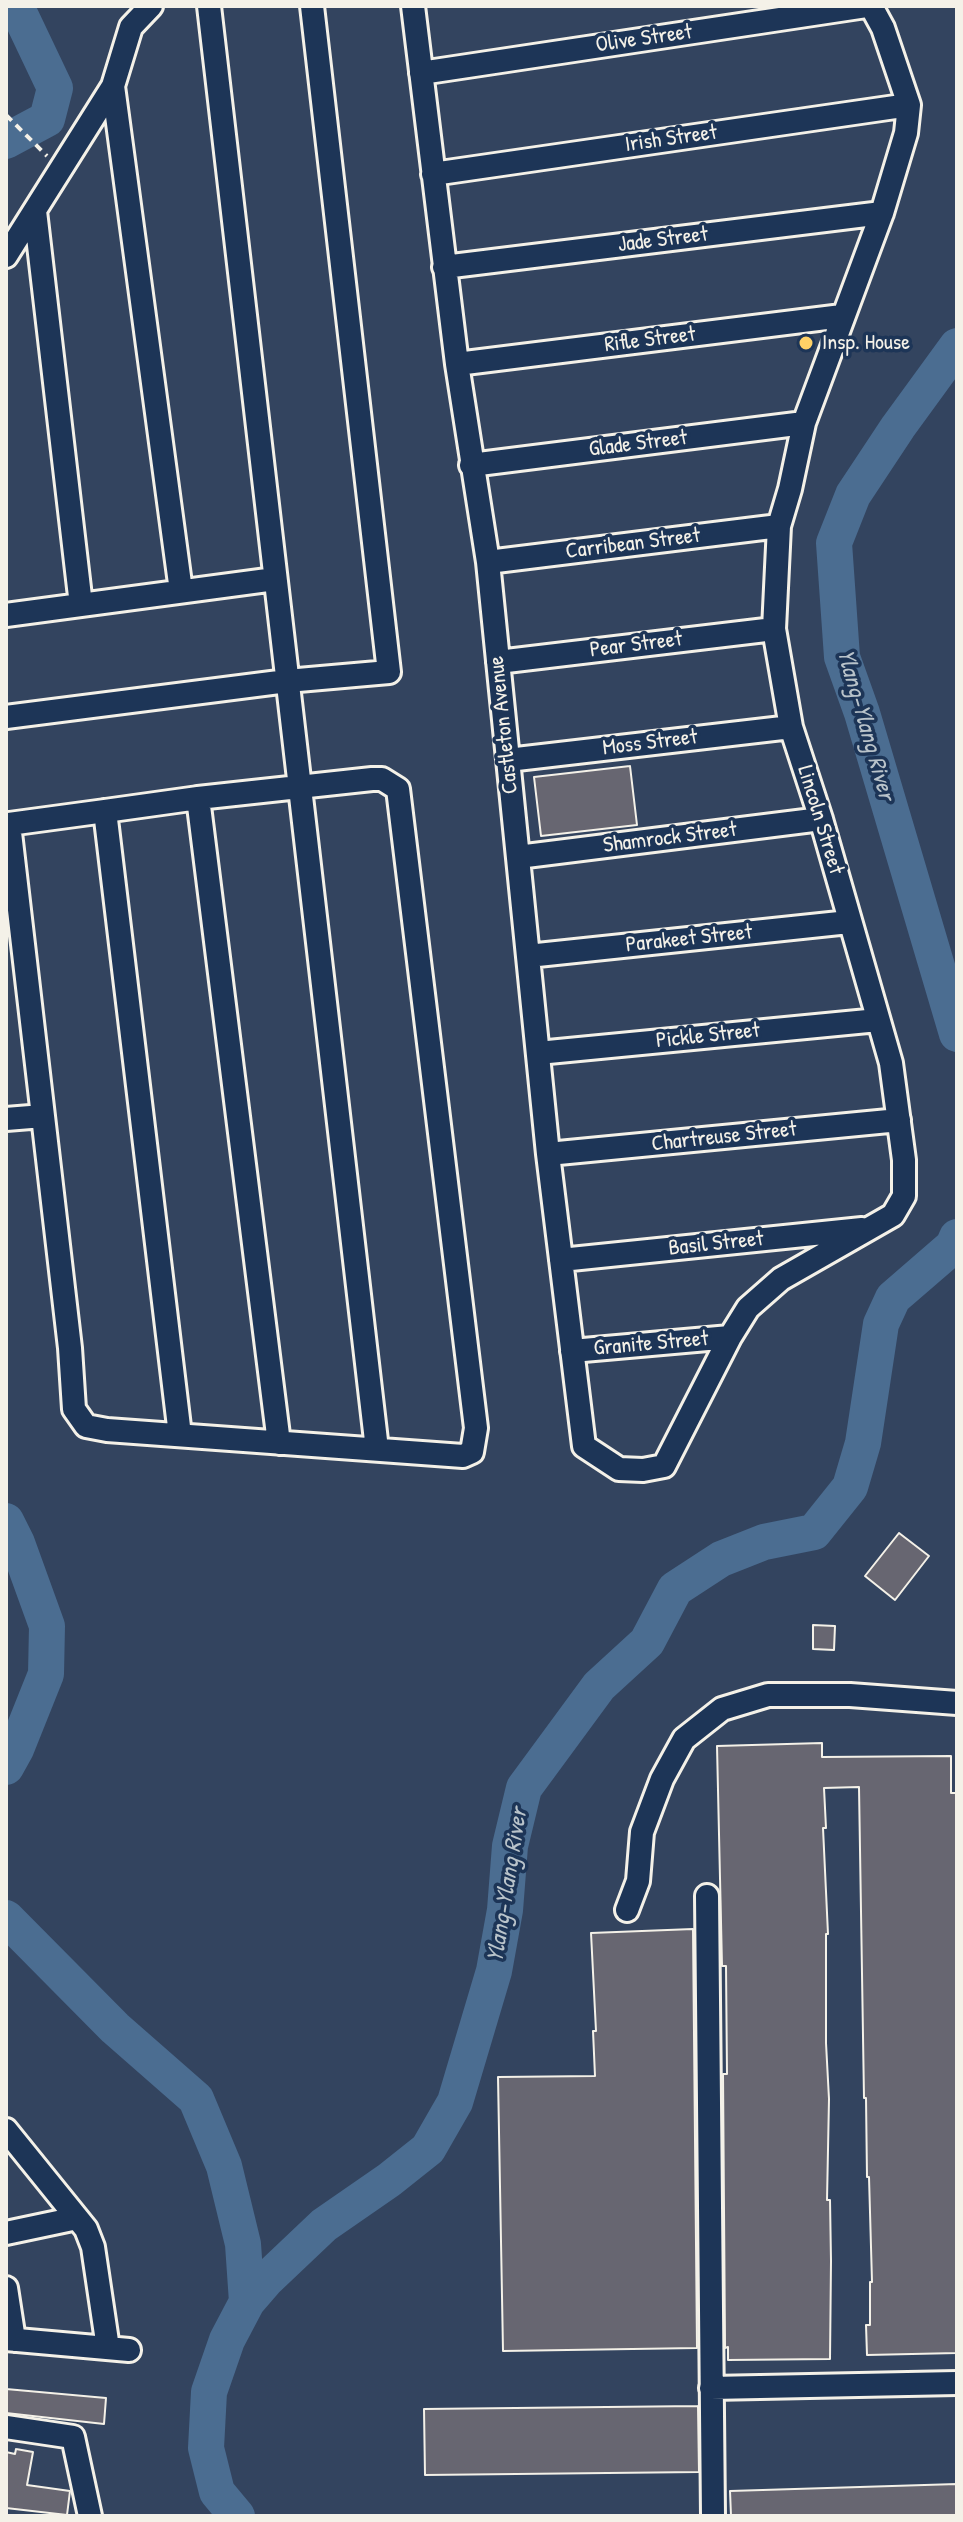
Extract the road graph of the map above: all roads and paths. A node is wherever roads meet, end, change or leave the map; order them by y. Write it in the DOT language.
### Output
graph roads {
  1 [pos="151,6"];
  2 [pos="209,6"];
  3 [pos="312,6"];
  4 [pos="413,6"];
  5 [pos="869,6"];
  6 [pos="421,73"];
  7 [pos="113,86"];
  8 [pos="909,105"];
  9 [pos="6,115"];
  10 [pos="34,143"];
  11 [pos="433,174"];
  12 [pos="35,211"];
  13 [pos="882,213"];
  14 [pos="6,256"];
  15 [pos="444,267"];
  16 [pos="842,316"];
  17 [pos="457,364"];
  18 [pos="804,423"];
  19 [pos="471,465"];
  20 [pos="779,526"];
  21 [pos="488,562"];
  22 [pos="275,579"];
  23 [pos="181,591"];
  24 [pos="81,605"];
  25 [pos="6,615"];
  26 [pos="774,629"];
  27 [pos="498,662"];
  28 [pos="287,681"];
  29 [pos="6,717"];
  30 [pos="791,727"];
  31 [pos="508,760"];
  32 [pos="299,787"];
  33 [pos="198,798"];
  34 [pos="105,811"];
  35 [pos="821,819"];
  36 [pos="8,824"];
  37 [pos="518,857"];
  38 [pos="849,922"];
  39 [pos="528,956"];
  40 [pos="878,1020"];
  41 [pos="538,1053"];
  42 [pos="43,1116"];
  43 [pos="6,1119"];
  44 [pos="899,1120"];
  45 [pos="548,1154"];
  46 [pos="870,1228"];
  47 [pos="561,1260"];
  48 [pos="730,1337"];
  49 [pos="572,1351"];
  50 [pos="180,1435"];
  51 [pos="279,1443"];
  52 [pos="584,1446"];
  53 [pos="377,1449"];
  54 [pos="957,1703"];
  55 [pos="707,1896"];
  56 [pos="627,1910"];
  57 [pos="9,2137"];
  58 [pos="77,2218"];
  59 [pos="6,2233"];
  60 [pos="6,2288"];
  61 [pos="10,2340"];
  62 [pos="957,2383"];
  63 [pos="711,2388"];
  64 [pos="6,2427"];
  65 [pos="90,2516"];
  66 [pos="713,2516"];
  1 -- 7 [label="street"];
  2 -- 22 [label="street"];
  3 -- 28 [label="street"];
  4 -- 6 [label="street, Castleton Avenue"];
  5 -- 6 [label="street, Olive Street"];
  5 -- 8 [label="street, Lincoln Street"];
  6 -- 11 [label="street, Castleton Avenue"];
  7 -- 12 [label="street"];
  7 -- 23 [label="street"];
  8 -- 11 [label="street, Irish Street"];
  8 -- 13 [label="street, Lincoln Street"];
  9 -- 10 [label="path"];
  11 -- 15 [label="street, Castleton Avenue"];
  12 -- 14 [label="street"];
  12 -- 24 [label="street"];
  13 -- 15 [label="street, Jade Street"];
  13 -- 16 [label="street, Lincoln Street"];
  15 -- 17 [label="street, Castleton Avenue"];
  16 -- 17 [label="street, Rifle Street"];
  16 -- 18 [label="street, Lincoln Street"];
  17 -- 19 [label="street, Castleton Avenue"];
  18 -- 19 [label="street, Glade Street"];
  18 -- 20 [label="street, Lincoln Street"];
  19 -- 21 [label="street, Castleton Avenue"];
  20 -- 21 [label="street, Carribean Street"];
  20 -- 26 [label="street, Lincoln Street"];
  21 -- 27 [label="street, Castleton Avenue"];
  22 -- 23 [label="street"];
  22 -- 28 [label="street"];
  23 -- 24 [label="street"];
  24 -- 25 [label="street"];
  26 -- 27 [label="street, Pear Street"];
  26 -- 30 [label="street, Lincoln Street"];
  27 -- 31 [label="street, Castleton Avenue"];
  28 -- 29 [label="street"];
  28 -- 32 [label="street"];
  30 -- 31 [label="street, Moss Street"];
  30 -- 35 [label="street, Lincoln Street"];
  31 -- 37 [label="street, Castleton Avenue"];
  32 -- 33 [label="street"];
  32 -- 53 [label="street"];
  32 -- 53 [label="street"];
  33 -- 34 [label="street"];
  33 -- 51 [label="street"];
  34 -- 36 [label="street"];
  34 -- 50 [label="street"];
  35 -- 37 [label="street, Shamrock Street"];
  35 -- 38 [label="street, Lincoln Street"];
  36 -- 42 [label="street"];
  37 -- 39 [label="street, Castleton Avenue"];
  38 -- 39 [label="street, Parakeet Street"];
  38 -- 40 [label="street, Lincoln Street"];
  39 -- 41 [label="street, Castleton Avenue"];
  40 -- 41 [label="street, Pickle Street"];
  40 -- 44 [label="street, Lincoln Street"];
  41 -- 45 [label="street, Castleton Avenue"];
  42 -- 43 [label="street"];
  42 -- 50 [label="street"];
  44 -- 45 [label="street, Chartreuse Street"];
  44 -- 46 [label="street, Lincoln Street"];
  45 -- 47 [label="street, Castleton Avenue"];
  46 -- 47 [label="street, Basil Street"];
  46 -- 48 [label="street, Lincoln Street"];
  47 -- 49 [label="street, Castleton Avenue"];
  48 -- 49 [label="street, Granite Street"];
  48 -- 52 [label="street, Lincoln Street"];
  49 -- 52 [label="street, Castleton Avenue"];
  50 -- 51 [label="street"];
  51 -- 53 [label="street"];
  54 -- 56 [label="street"];
  55 -- 63 [label="street"];
  57 -- 58 [label="street"];
  58 -- 59 [label="street"];
  58 -- 61 [label="street"];
  60 -- 61 [label="street"];
  62 -- 63 [label="street"];
  63 -- 66 [label="street"];
  64 -- 65 [label="street"];
}
